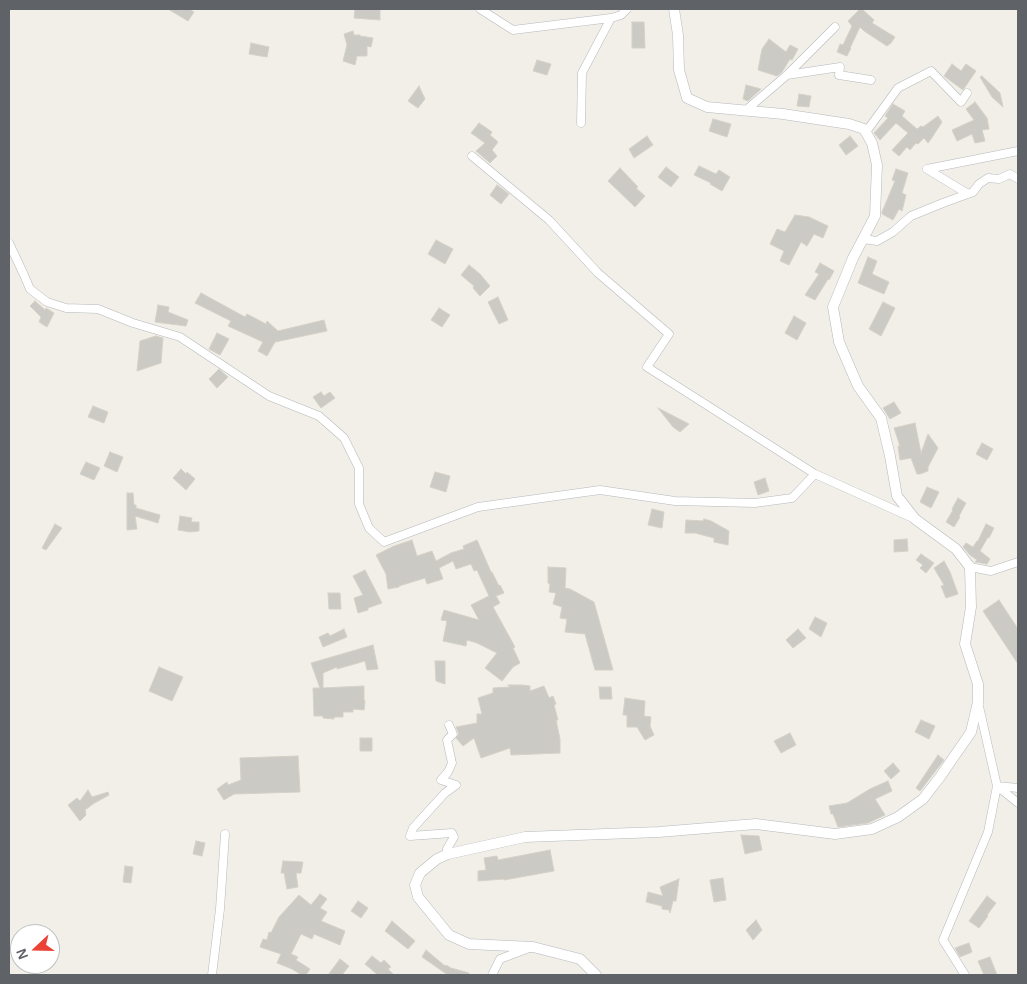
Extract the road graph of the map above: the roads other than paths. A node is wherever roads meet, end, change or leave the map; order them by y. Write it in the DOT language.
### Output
graph roads {
  1 [pos="480,9"];
  2 [pos="627,9"];
  3 [pos="674,9"];
  4 [pos="611,18"];
  5 [pos="834,27"];
  6 [pos="787,75"];
  7 [pos="871,80"];
  8 [pos="967,93"];
  9 [pos="745,111"];
  10 [pos="581,123"];
  11 [pos="866,132"];
  12 [pos="1018,151"];
  13 [pos="472,156"];
  14 [pos="1018,179"];
  15 [pos="968,194"];
  16 [pos="863,239"];
  17 [pos="9,243"];
  18 [pos="815,474"];
  19 [pos="915,519"];
  20 [pos="1018,562"];
  21 [pos="970,567"];
  22 [pos="978,702"];
  23 [pos="449,725"];
  24 [pos="997,786"];
  25 [pos="1018,788"];
  26 [pos="1018,803"];
  27 [pos="225,834"];
  28 [pos="448,854"];
  29 [pos="533,947"];
  30 [pos="212,975"];
  31 [pos="492,975"];
  32 [pos="596,975"];
  33 [pos="965,975"];
  1 -- 4 [label="street"];
  2 -- 4 [label="street"];
  3 -- 9 [label="street"];
  4 -- 10 [label="street"];
  5 -- 6 [label="street"];
  6 -- 7 [label="street"];
  6 -- 9 [label="street"];
  8 -- 11 [label="street"];
  9 -- 11 [label="street"];
  11 -- 16 [label="street"];
  12 -- 15 [label="street"];
  13 -- 18 [label="street"];
  14 -- 15 [label="street"];
  15 -- 16 [label="street"];
  16 -- 19 [label="street"];
  17 -- 18 [label="street"];
  18 -- 19 [label="street"];
  19 -- 21 [label="street"];
  20 -- 21 [label="street"];
  21 -- 22 [label="street"];
  22 -- 24 [label="street"];
  22 -- 28 [label="street"];
  23 -- 28 [label="street"];
  24 -- 25 [label="street"];
  24 -- 26 [label="street"];
  24 -- 33 [label="street"];
  27 -- 30 [label="street"];
  28 -- 29 [label="street"];
  29 -- 31 [label="street"];
  29 -- 32 [label="street"];
}
